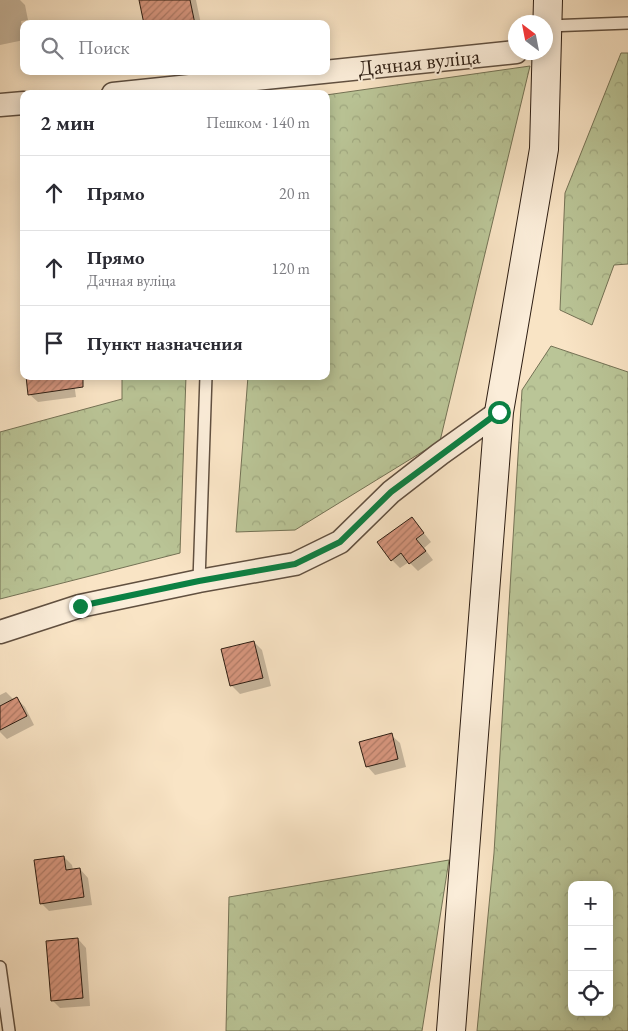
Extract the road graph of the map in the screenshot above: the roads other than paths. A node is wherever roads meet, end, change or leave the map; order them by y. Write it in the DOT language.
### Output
graph roads {
  1 [pos="628,23"];
  2 [pos="553,30"];
  3 [pos="508,53"];
  4 [pos="546,60"];
  5 [pos="330,74"];
  6 [pos="324,75"];
  7 [pos="215,88"];
  8 [pos="181,90"];
  9 [pos="20,103"];
  10 [pos="0,105"];
  11 [pos="206,380"];
  12 [pos="499,412"];
  13 [pos="199,581"];
  14 [pos="0,632"];
  15 [pos="0,967"];
  16 [pos="9,1031"];
  17 [pos="451,1031"];
  1 -- 2 [label="lane"];
  3 -- 5 [label="street, Дачная вуліца"];
  4 -- 12 [label="street"];
  6 -- 7 [label="street, Дачная вуліца"];
  7 -- 8 [label="street, Дачная вуліца"];
  9 -- 10 [label="street"];
  11 -- 13 [label="lane"];
  12 -- 13 [label="street"];
  12 -- 17 [label="street"];
  13 -- 14 [label="street"];
  15 -- 16 [label="lane"];
}
